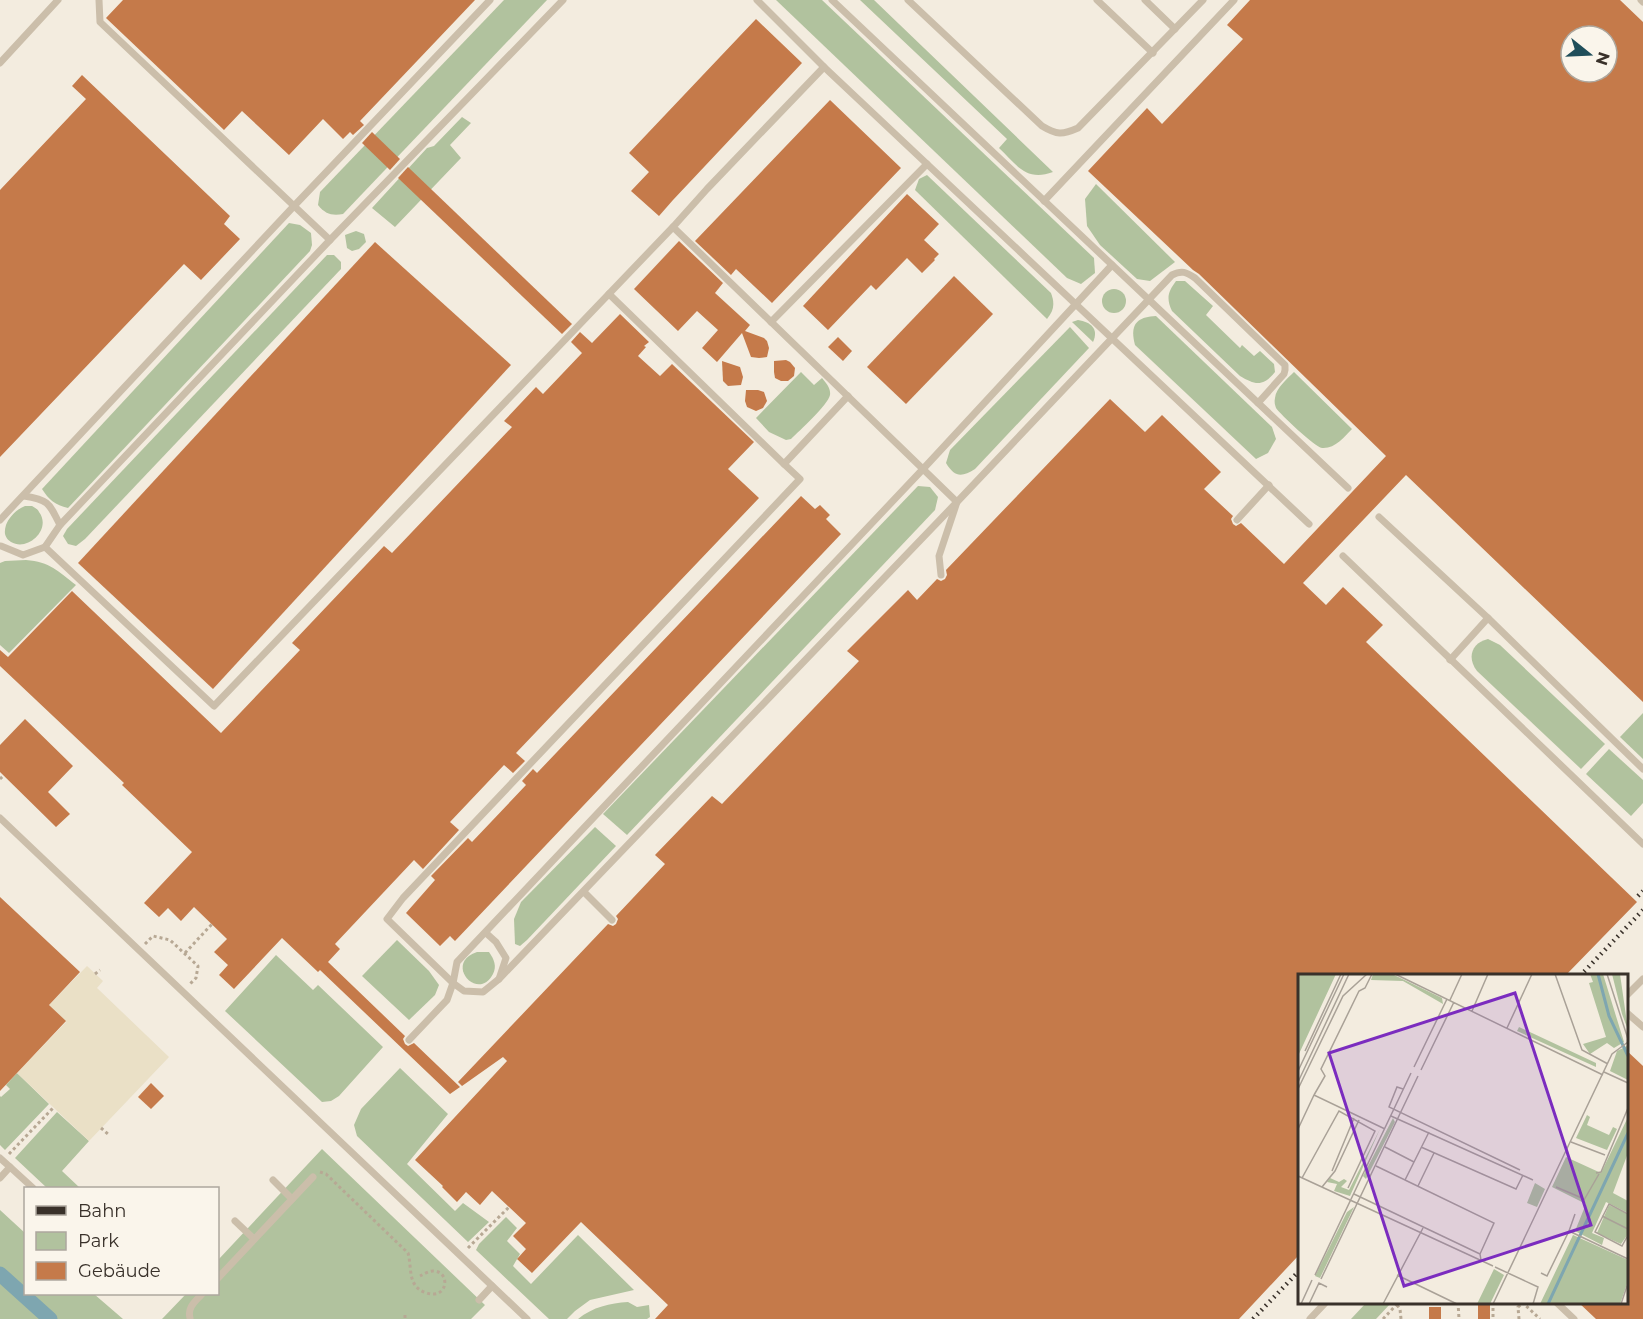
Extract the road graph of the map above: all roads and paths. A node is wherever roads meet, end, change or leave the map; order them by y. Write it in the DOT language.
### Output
graph roads {
  1 [pos="58,0"];
  2 [pos="99,0"];
  3 [pos="490,0"];
  4 [pos="563,0"];
  5 [pos="757,0"];
  6 [pos="832,0"];
  7 [pos="908,0"];
  8 [pos="1097,0"];
  9 [pos="1144,0"];
  10 [pos="1203,0"];
  11 [pos="1234,0"];
  12 [pos="1175,29"];
  13 [pos="1153,52"];
  14 [pos="0,63"];
  15 [pos="824,67"];
  16 [pos="927,164"];
  17 [pos="1044,201"];
  18 [pos="294,206"];
  19 [pos="674,227"];
  20 [pos="330,240"];
  21 [pos="1112,265"];
  22 [pos="609,294"];
  23 [pos="1148,299"];
  24 [pos="1076,303"];
  25 [pos="771,322"];
  26 [pos="1112,338"];
  27 [pos="848,396"];
  28 [pos="1258,403"];
  29 [pos="784,464"];
  30 [pos="924,468"];
  31 [pos="1269,485"];
  32 [pos="1348,488"];
  33 [pos="24,496"];
  34 [pos="957,502"];
  35 [pos="1378,518"];
  36 [pos="1237,519"];
  37 [pos="0,520"];
  38 [pos="1309,524"];
  39 [pos="60,525"];
  40 [pos="0,545"];
  41 [pos="45,547"];
  42 [pos="1343,556"];
  43 [pos="941,575"];
  44 [pos="1488,618"];
  45 [pos="1450,660"];
  46 [pos="1643,769"];
  47 [pos="4,776"];
  48 [pos="0,779"];
  49 [pos="0,818"];
  50 [pos="1643,844"];
  51 [pos="584,892"];
  52 [pos="612,920"];
  53 [pos="212,924"];
  54 [pos="486,933"];
  55 [pos="140,950"];
  56 [pos="185,953"];
  57 [pos="100,970"];
  58 [pos="95,974"];
  59 [pos="500,979"];
  60 [pos="1643,979"];
  61 [pos="453,983"];
  62 [pos="184,992"];
  63 [pos="1628,994"];
  64 [pos="1628,1014"];
  65 [pos="1643,1027"];
  66 [pos="409,1040"];
  67 [pos="53,1108"];
  68 [pos="101,1128"];
  69 [pos="109,1135"];
  70 [pos="1,1159"];
  71 [pos="10,1167"];
  72 [pos="313,1177"];
  73 [pos="0,1178"];
  74 [pos="273,1180"];
  75 [pos="32,1187"];
  76 [pos="292,1199"];
  77 [pos="509,1207"];
  78 [pos="235,1221"];
  79 [pos="254,1239"];
  80 [pos="460,1256"];
  81 [pos="420,1276"];
  82 [pos="219,1277"];
  83 [pos="492,1286"];
  84 [pos="200,1295"];
  85 [pos="479,1300"];
  86 [pos="1324,1304"];
  87 [pos="1398,1304"];
  88 [pos="1458,1304"];
  89 [pos="1522,1304"];
  90 [pos="1524,1304"];
  91 [pos="1558,1304"];
  92 [pos="190,1318"];
  93 [pos="527,1319"];
  94 [pos="1310,1319"];
  95 [pos="1383,1319"];
  96 [pos="1401,1319"];
  97 [pos="1459,1319"];
  98 [pos="1518,1319"];
  99 [pos="1540,1319"];
  100 [pos="1574,1319"];
  1 -- 14 [label="lane"];
  2 -- 18 [label="lane"];
  3 -- 18 [label="lane"];
  4 -- 20 [label="lane"];
  5 -- 15 [label="lane"];
  6 -- 17 [label="lane"];
  7 -- 13 [label="lane"];
  8 -- 13 [label="lane"];
  9 -- 12 [label="lane"];
  10 -- 12 [label="lane"];
  11 -- 17 [label="lane"];
  12 -- 13 [label="lane"];
  15 -- 16 [label="lane"];
  15 -- 19 [label="lane"];
  16 -- 24 [label="lane"];
  16 -- 25 [label="lane"];
  17 -- 21 [label="lane"];
  18 -- 20 [label="lane"];
  18 -- 33 [label="lane"];
  19 -- 22 [label="lane"];
  19 -- 25 [label="lane"];
  20 -- 39 [label="lane"];
  21 -- 23 [label="lane"];
  21 -- 24 [label="lane"];
  22 -- 29 [label="lane"];
  22 -- 41 [label="lane"];
  23 -- 26 [label="lane"];
  23 -- 28 [label="lane"];
  23 -- 28 [label="lane"];
  24 -- 26 [label="lane"];
  24 -- 30 [label="lane"];
  25 -- 27 [label="lane"];
  26 -- 31 [label="lane"];
  26 -- 34 [label="lane"];
  27 -- 29 [label="lane"];
  27 -- 30 [label="lane"];
  28 -- 32 [label="lane"];
  29 -- 61 [label="lane"];
  30 -- 34 [label="lane"];
  30 -- 54 [label="lane"];
  31 -- 36 [label="lane"];
  31 -- 38 [label="lane"];
  33 -- 37 [label="lane"];
  33 -- 39 [label="lane"];
  34 -- 43 [label="lane"];
  34 -- 51 [label="lane"];
  35 -- 44 [label="lane"];
  39 -- 41 [label="lane"];
  40 -- 41 [label="lane"];
  42 -- 45 [label="lane"];
  44 -- 45 [label="lane"];
  44 -- 46 [label="lane"];
  45 -- 50 [label="lane"];
  47 -- 48 [label="path"];
  49 -- 55 [label="lane"];
  51 -- 52 [label="lane"];
  51 -- 59 [label="lane"];
  53 -- 56 [label="path"];
  54 -- 59 [label="lane"];
  54 -- 61 [label="lane"];
  55 -- 56 [label="path"];
  55 -- 62 [label="lane"];
  56 -- 62 [label="path"];
  57 -- 58 [label="path"];
  59 -- 61 [label="lane"];
  60 -- 63 [label="lane"];
  61 -- 66 [label="lane"];
  62 -- 80 [label="lane"];
  64 -- 65 [label="lane"];
  67 -- 70 [label="path"];
  68 -- 69 [label="path"];
  70 -- 71 [label="lane"];
  71 -- 73 [label="lane"];
  71 -- 75 [label="lane"];
  72 -- 76 [label="lane"];
  72 -- 81 [label="path"];
  74 -- 76 [label="lane"];
  76 -- 79 [label="lane"];
  77 -- 80 [label="path"];
  78 -- 79 [label="lane"];
  79 -- 82 [label="lane"];
  80 -- 83 [label="lane"];
  83 -- 85 [label="lane"];
  83 -- 93 [label="lane"];
  84 -- 92 [label="lane"];
  86 -- 94 [label="lane"];
  87 -- 95 [label="path"];
  87 -- 96 [label="path"];
  88 -- 97 [label="path"];
  89 -- 98 [label="path"];
  90 -- 99 [label="path"];
  91 -- 100 [label="lane"];
}
